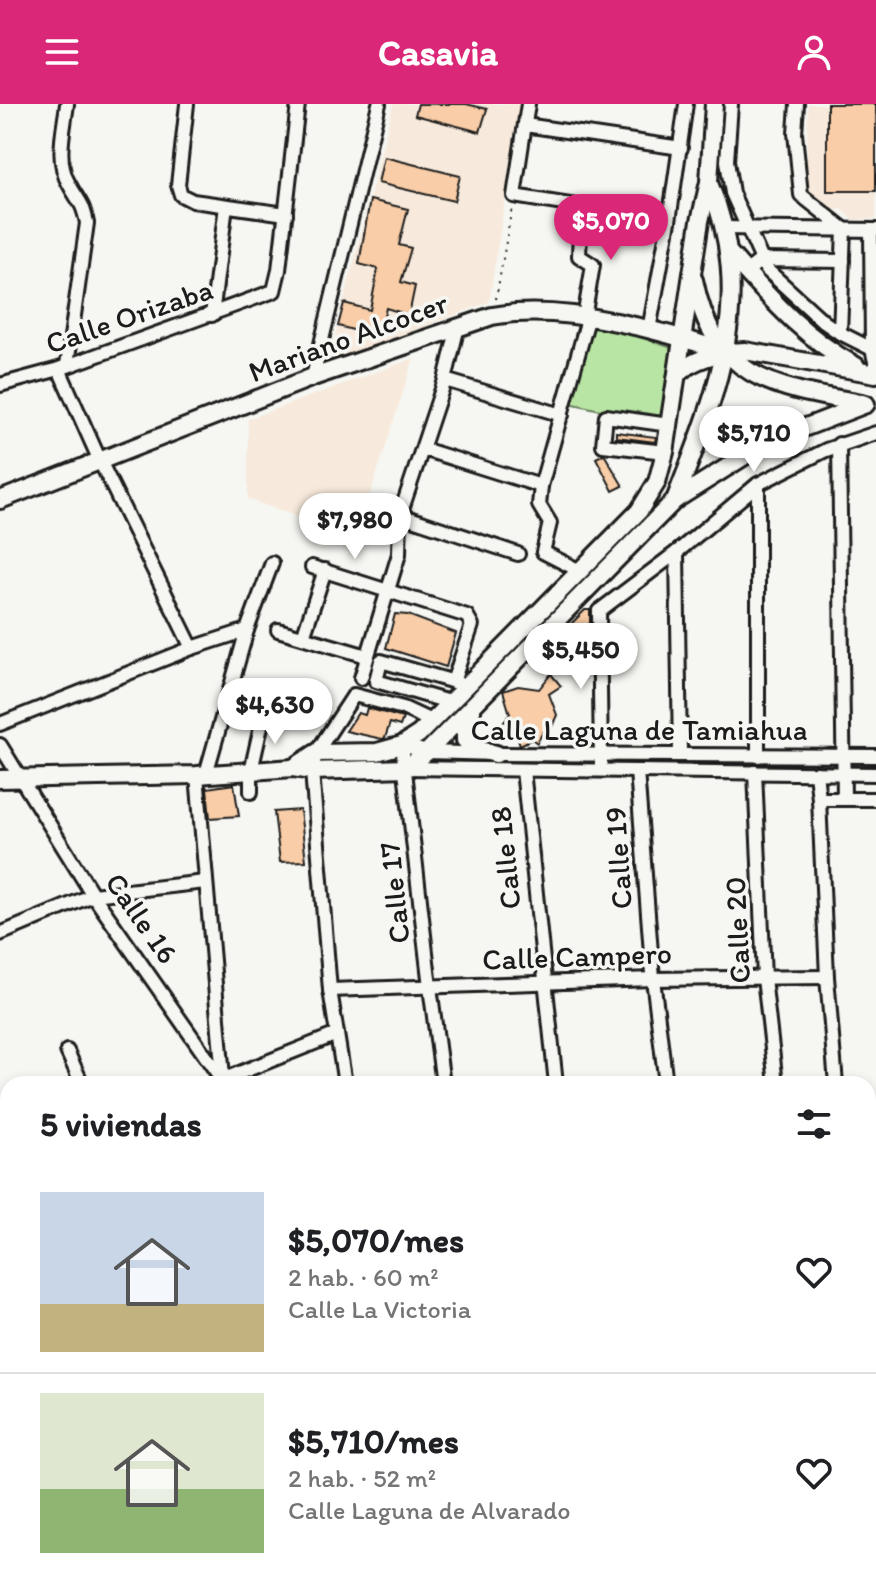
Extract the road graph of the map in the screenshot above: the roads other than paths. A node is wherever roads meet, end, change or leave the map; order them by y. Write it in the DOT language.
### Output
graph roads {
  1 [pos="67,104"];
  2 [pos="187,104"];
  3 [pos="298,104"];
  4 [pos="377,104"];
  5 [pos="528,104"];
  6 [pos="685,104"];
  7 [pos="714,104"];
  8 [pos="731,104"];
  9 [pos="797,104"];
  10 [pos="525,125"];
  11 [pos="681,148"];
  12 [pos="709,182"];
  13 [pos="226,206"];
  14 [pos="581,207"];
  15 [pos="286,214"];
  16 [pos="669,221"];
  17 [pos="723,228"];
  18 [pos="747,228"];
  19 [pos="844,229"];
  20 [pos="873,230"];
  21 [pos="730,254"];
  22 [pos="761,260"];
  23 [pos="843,261"];
  24 [pos="693,270"];
  25 [pos="746,272"];
  26 [pos="212,315"];
  27 [pos="586,318"];
  28 [pos="458,326"];
  29 [pos="649,330"];
  30 [pos="840,333"];
  31 [pos="682,337"];
  32 [pos="874,350"];
  33 [pos="726,352"];
  34 [pos="876,366"];
  35 [pos="63,367"];
  36 [pos="677,374"];
  37 [pos="876,374"];
  38 [pos="313,377"];
  39 [pos="445,380"];
  40 [pos="0,385"];
  41 [pos="871,404"];
  42 [pos="562,415"];
  43 [pos="662,424"];
  44 [pos="876,433"];
  45 [pos="839,444"];
  46 [pos="423,449"];
  47 [pos="665,452"];
  48 [pos="100,461"];
  49 [pos="758,484"];
  50 [pos="541,486"];
  51 [pos="0,500"];
  52 [pos="675,500"];
  53 [pos="400,515"];
  54 [pos="677,552"];
  55 [pos="518,554"];
  56 [pos="272,563"];
  57 [pos="580,571"];
  58 [pos="388,589"];
  59 [pos="573,604"];
  60 [pos="599,611"];
  61 [pos="247,630"];
  62 [pos="278,630"];
  63 [pos="303,637"];
  64 [pos="192,648"];
  65 [pos="367,656"];
  66 [pos="361,678"];
  67 [pos="459,684"];
  68 [pos="479,699"];
  69 [pos="449,702"];
  70 [pos="264,713"];
  71 [pos="431,721"];
  72 [pos="0,724"];
  73 [pos="0,745"];
  74 [pos="402,745"];
  75 [pos="427,752"];
  76 [pos="316,753"];
  77 [pos="496,754"];
  78 [pos="680,755"];
  79 [pos="758,756"];
  80 [pos="843,756"];
  81 [pos="876,756"];
  82 [pos="601,763"];
  83 [pos="293,768"];
  84 [pos="406,768"];
  85 [pos="523,770"];
  86 [pos="251,771"];
  87 [pos="312,771"];
  88 [pos="637,771"];
  89 [pos="755,772"];
  90 [pos="816,773"];
  91 [pos="842,774"];
  92 [pos="876,774"];
  93 [pos="202,775"];
  94 [pos="20,778"];
  95 [pos="0,779"];
  96 [pos="251,792"];
  97 [pos="844,798"];
  98 [pos="819,799"];
  99 [pos="876,799"];
  100 [pos="205,882"];
  101 [pos="93,895"];
  102 [pos="0,934"];
  103 [pos="827,977"];
  104 [pos="764,978"];
  105 [pos="653,979"];
  106 [pos="543,982"];
  107 [pos="430,987"];
  108 [pos="330,990"];
  109 [pos="337,1034"];
  110 [pos="67,1051"];
  111 [pos="78,1076"];
  112 [pos="215,1076"];
  113 [pos="219,1076"];
  114 [pos="237,1076"];
  115 [pos="344,1076"];
  116 [pos="442,1076"];
  117 [pos="555,1076"];
  118 [pos="665,1076"];
  119 [pos="775,1076"];
  120 [pos="835,1076"];
  121 [pos="367,1588"];
  122 [pos="376,1588"];
  1 -- 35 [label="street"];
  2 -- 13 [label="street"];
  3 -- 15 [label="street"];
  4 -- 38 [label="street"];
  5 -- 10 [label="street"];
  6 -- 11 [label="street"];
  7 -- 12 [label="main road"];
  8 -- 18 [label="street"];
  9 -- 19 [label="street"];
  10 -- 11 [label="street"];
  10 -- 14 [label="street"];
  11 -- 16 [label="street"];
  12 -- 17 [label="main road"];
  12 -- 24 [label="main road"];
  13 -- 15 [label="street"];
  13 -- 26 [label="street"];
  14 -- 16 [label="street"];
  14 -- 27 [label="street"];
  15 -- 26 [label="street, Calle Orizaba"];
  16 -- 29 [label="street"];
  17 -- 18 [label="street"];
  17 -- 21 [label="main road"];
  18 -- 19 [label="street"];
  18 -- 22 [label="street"];
  19 -- 20 [label="street"];
  19 -- 23 [label="street"];
  20 -- 32 [label="street"];
  21 -- 25 [label="main road"];
  21 -- 33 [label="main road"];
  22 -- 23 [label="street"];
  22 -- 25 [label="street"];
  22 -- 30 [label="street"];
  23 -- 30 [label="street"];
  24 -- 31 [label="main road"];
  24 -- 33 [label="main road"];
  25 -- 37 [label="main road"];
  26 -- 35 [label="street, Calle Orizaba"];
  27 -- 28 [label="main road, Mariano Alcocer"];
  27 -- 29 [label="main road, Mariano Alcocer"];
  27 -- 42 [label="street"];
  28 -- 38 [label="main road, Mariano Alcocer"];
  28 -- 39 [label="street"];
  29 -- 31 [label="main road, Mariano Alcocer"];
  30 -- 32 [label="street"];
  31 -- 33 [label="main road, Mariano Alcocer"];
  31 -- 36 [label="main road"];
  32 -- 34 [label="street"];
  33 -- 36 [label="main road"];
  33 -- 37 [label="main road"];
  33 -- 41 [label="main road"];
  33 -- 52 [label="main road"];
  35 -- 40 [label="street, Calle Orizaba"];
  35 -- 48 [label="street"];
  36 -- 47 [label="main road"];
  38 -- 48 [label="main road, Mariano Alcocer"];
  39 -- 42 [label="street"];
  39 -- 46 [label="street"];
  41 -- 52 [label="main road"];
  42 -- 50 [label="street"];
  43 -- 47 [label="street"];
  44 -- 45 [label="street"];
  45 -- 49 [label="street"];
  45 -- 80 [label="street"];
  46 -- 50 [label="street"];
  46 -- 53 [label="street"];
  47 -- 57 [label="main road"];
  48 -- 51 [label="main road, Mariano Alcocer"];
  48 -- 64 [label="street"];
  49 -- 54 [label="street"];
  49 -- 79 [label="street"];
  50 -- 57 [label="street"];
  52 -- 59 [label="main road"];
  53 -- 55 [label="street"];
  53 -- 58 [label="street"];
  54 -- 60 [label="street"];
  54 -- 78 [label="street"];
  56 -- 61 [label="street"];
  57 -- 67 [label="main road"];
  58 -- 63 [label="street"];
  58 -- 65 [label="street"];
  58 -- 67 [label="street"];
  59 -- 60 [label="street"];
  59 -- 68 [label="main road"];
  60 -- 82 [label="street"];
  61 -- 64 [label="street"];
  61 -- 93 [label="street"];
  62 -- 63 [label="street"];
  63 -- 65 [label="street"];
  64 -- 72 [label="street"];
  65 -- 66 [label="street"];
  67 -- 69 [label="main road"];
  67 -- 69 [label="street"];
  68 -- 75 [label="main road"];
  68 -- 77 [label="main road"];
  69 -- 71 [label="main road"];
  70 -- 86 [label="street"];
  71 -- 74 [label="main road"];
  71 -- 76 [label="street"];
  73 -- 94 [label="street, Calle 16"];
  74 -- 75 [label="street, Calle Laguna de Tamiahua"];
  74 -- 76 [label="main road"];
  74 -- 84 [label="street, Calle 17"];
  75 -- 77 [label="street, Calle Laguna de Tamiahua"];
  75 -- 84 [label="main road"];
  76 -- 83 [label="main road"];
  76 -- 87 [label="street"];
  77 -- 82 [label="street, Calle Laguna de Tamiahua"];
  78 -- 79 [label="street, Calle Laguna de Tamiahua"];
  78 -- 82 [label="street, Calle Laguna de Tamiahua"];
  79 -- 80 [label="street, Calle Laguna de Tamiahua"];
  80 -- 81 [label="street, Calle Laguna de Tamiahua"];
  80 -- 91 [label="street"];
  82 -- 85 [label="street, Calle Laguna de Tamiahua"];
  82 -- 88 [label="street, Calle Laguna de Tamiahua"];
  83 -- 86 [label="main road"];
  83 -- 87 [label="main road"];
  84 -- 85 [label="street, Calle Laguna de Tamiahua"];
  84 -- 87 [label="main road"];
  84 -- 107 [label="street, Calle 17"];
  85 -- 106 [label="street, Calle 18"];
  86 -- 93 [label="main road"];
  86 -- 96 [label="street"];
  87 -- 108 [label="street"];
  88 -- 89 [label="street, Calle Laguna de Tamiahua"];
  88 -- 105 [label="street, Calle 19"];
  89 -- 90 [label="street, Calle Laguna de Tamiahua"];
  89 -- 104 [label="street, Calle 20"];
  90 -- 91 [label="street, Calle Laguna de Tamiahua"];
  90 -- 98 [label="street"];
  91 -- 92 [label="street, Calle Laguna de Tamiahua"];
  91 -- 97 [label="street"];
  93 -- 94 [label="main road"];
  93 -- 100 [label="street"];
  94 -- 95 [label="main road"];
  94 -- 101 [label="street, Calle 16"];
  97 -- 98 [label="street"];
  97 -- 99 [label="street"];
  98 -- 103 [label="street"];
  100 -- 101 [label="street"];
  100 -- 113 [label="street"];
  101 -- 102 [label="street"];
  101 -- 112 [label="street, Calle 16"];
  103 -- 104 [label="street, Calle Campero"];
  103 -- 120 [label="street"];
  104 -- 105 [label="street, Calle Campero"];
  104 -- 119 [label="street, Calle 20"];
  105 -- 106 [label="street, Calle Campero"];
  105 -- 118 [label="street, Calle 19"];
  106 -- 107 [label="street, Calle Campero"];
  106 -- 117 [label="street, Calle 18"];
  107 -- 108 [label="street, Calle Campero"];
  107 -- 116 [label="street, Calle 17"];
  108 -- 109 [label="street"];
  109 -- 114 [label="street"];
  109 -- 115 [label="street"];
  110 -- 111 [label="street"];
  121 -- 122 [label="street"];
}
